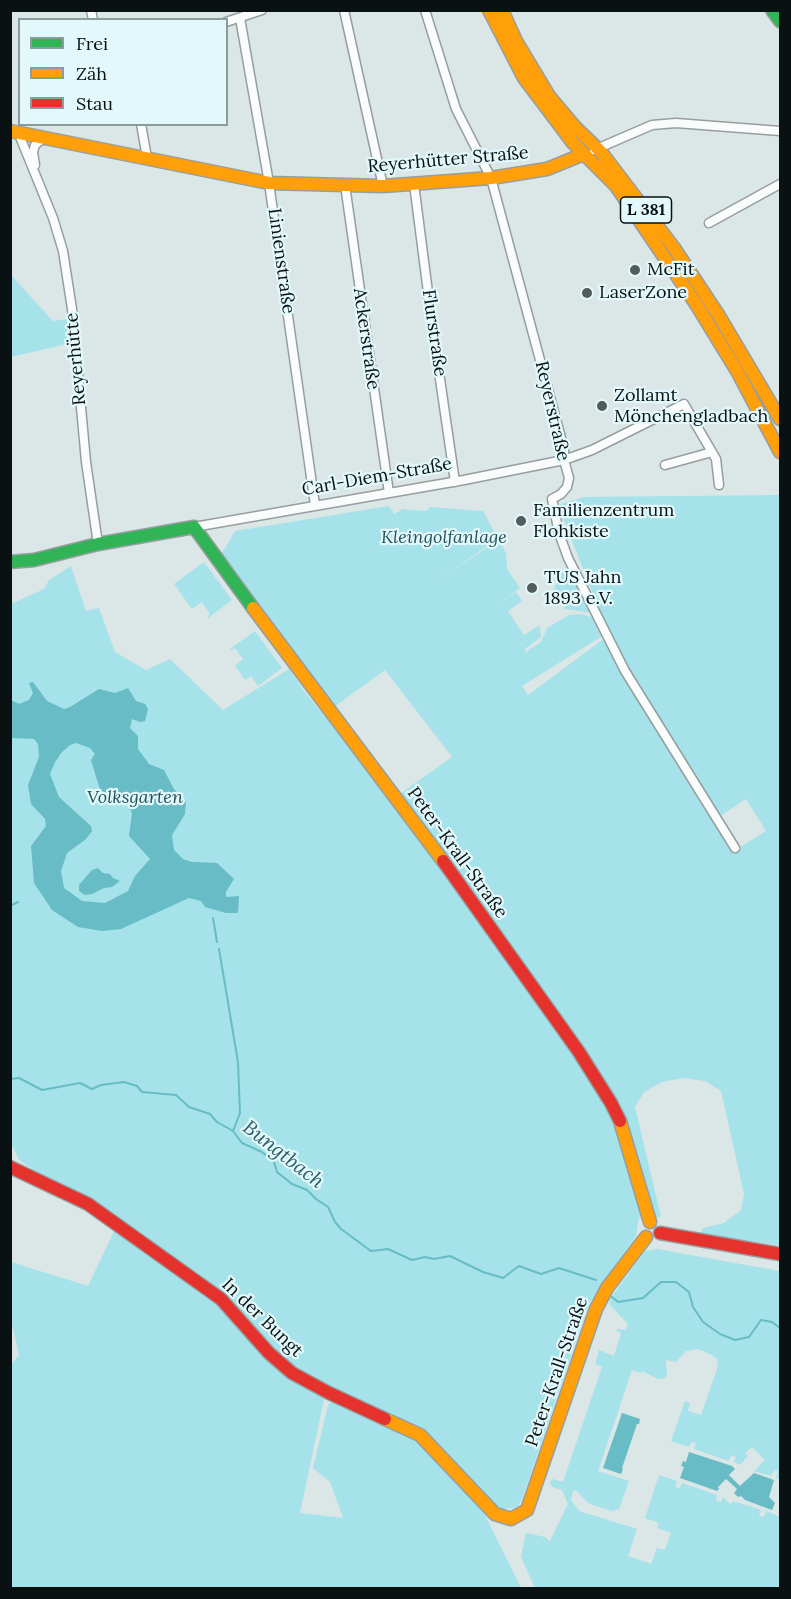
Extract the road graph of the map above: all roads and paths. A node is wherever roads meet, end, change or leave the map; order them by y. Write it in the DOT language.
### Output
graph roads {
  1 [pos="262,10"];
  2 [pos="344,10"];
  3 [pos="425,10"];
  4 [pos="489,10"];
  5 [pos="502,10"];
  6 [pos="772,10"];
  7 [pos="240,18"];
  8 [pos="228,21"];
  9 [pos="780,21"];
  10 [pos="141,126"];
  11 [pos="780,131"];
  12 [pos="14,132"];
  13 [pos="49,138"];
  14 [pos="597,149"];
  15 [pos="584,154"];
  16 [pos="147,158"];
  17 [pos="37,177"];
  18 [pos="491,177"];
  19 [pos="269,183"];
  20 [pos="414,184"];
  21 [pos="780,184"];
  22 [pos="345,185"];
  23 [pos="383,186"];
  24 [pos="709,223"];
  25 [pos="780,419"];
  26 [pos="712,452"];
  27 [pos="780,452"];
  28 [pos="564,460"];
  29 [pos="665,465"];
  30 [pos="455,482"];
  31 [pos="719,485"];
  32 [pos="389,493"];
  33 [pos="315,505"];
  34 [pos="194,528"];
  35 [pos="98,544"];
  36 [pos="10,562"];
  37 [pos="735,848"];
  38 [pos="10,1167"];
  39 [pos="650,1221"];
  40 [pos="660,1233"];
  41 [pos="646,1237"];
  42 [pos="780,1254"];
  43 [pos="511,1519"];
  1 -- 7 [label="street"];
  2 -- 23 [label="street"];
  3 -- 18 [label="street, Reyerstraße"];
  4 -- 15 [label="street, L 381"];
  5 -- 14 [label="street, L 381"];
  6 -- 9 [label="street"];
  7 -- 8 [label="street"];
  7 -- 19 [label="street, Linienstraße"];
  10 -- 16 [label="street"];
  11 -- 14 [label="street, Reyerhütter Straße"];
  12 -- 13 [label="street, Reyerhütter Straße"];
  12 -- 17 [label="street, Reyerhütte"];
  13 -- 16 [label="street, Reyerhütter Straße"];
  13 -- 17 [label="street, Reyerhütte"];
  14 -- 15 [label="street, Reyerhütter Straße"];
  14 -- 25 [label="street, L 381"];
  15 -- 18 [label="street, Reyerhütter Straße"];
  15 -- 27 [label="street, L 381"];
  16 -- 19 [label="street, Reyerhütter Straße"];
  17 -- 35 [label="street, Reyerhütte"];
  18 -- 20 [label="street, Reyerhütter Straße"];
  18 -- 28 [label="street, Reyerstraße"];
  19 -- 22 [label="street, Reyerhütter Straße"];
  19 -- 33 [label="street, Linienstraße"];
  20 -- 23 [label="street, Reyerhütter Straße"];
  20 -- 30 [label="street, Flurstraße"];
  21 -- 24 [label="street"];
  22 -- 23 [label="street, Reyerhütter Straße"];
  22 -- 32 [label="street, Ackerstraße"];
  26 -- 28 [label="street, Carl-Diem-Straße"];
  26 -- 29 [label="street"];
  26 -- 31 [label="street, Carl-Diem-Straße"];
  28 -- 30 [label="street, Carl-Diem-Straße"];
  28 -- 37 [label="street, Reyerstraße"];
  30 -- 32 [label="street, Carl-Diem-Straße"];
  32 -- 33 [label="street, Carl-Diem-Straße"];
  33 -- 34 [label="street, Carl-Diem-Straße"];
  34 -- 35 [label="street, Carl-Diem-Straße"];
  34 -- 39 [label="street, Peter-Krall-Straße"];
  35 -- 36 [label="street, Carl-Diem-Straße"];
  38 -- 43 [label="street, In der Bungt"];
  39 -- 40 [label="street"];
  39 -- 41 [label="street"];
  40 -- 41 [label="street"];
  40 -- 42 [label="street"];
  41 -- 43 [label="street, Peter-Krall-Straße"];
}
